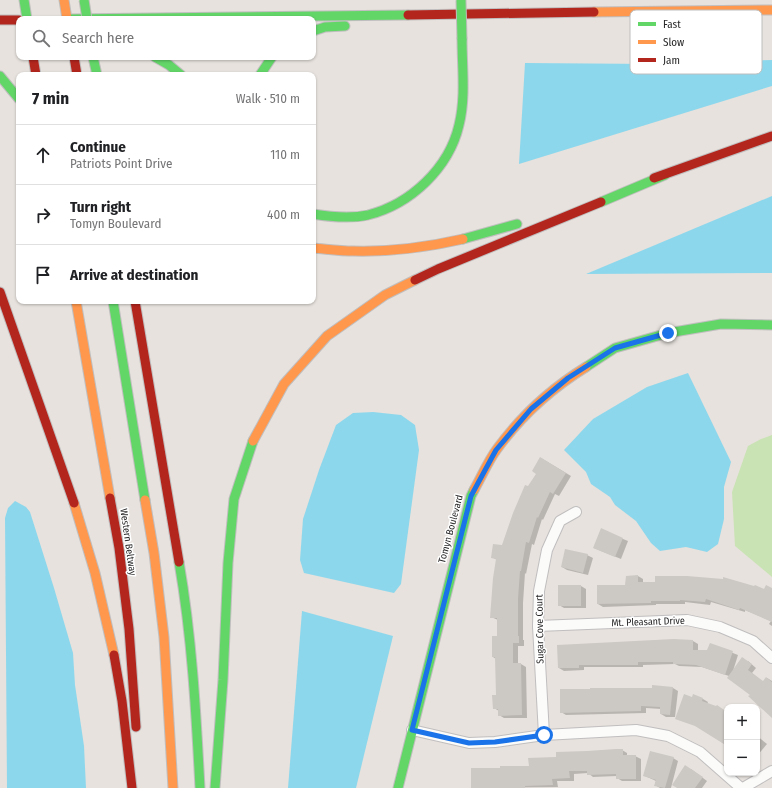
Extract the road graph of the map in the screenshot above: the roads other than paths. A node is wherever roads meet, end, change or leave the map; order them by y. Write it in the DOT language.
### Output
graph roads {
  1 [pos="24,0"];
  2 [pos="64,0"];
  3 [pos="84,0"];
  4 [pos="461,0"];
  5 [pos="450,8"];
  6 [pos="762,10"];
  7 [pos="772,10"];
  8 [pos="630,11"];
  9 [pos="495,12"];
  10 [pos="27,16"];
  11 [pos="67,16"];
  12 [pos="87,16"];
  13 [pos="251,16"];
  14 [pos="0,20"];
  15 [pos="16,20"];
  16 [pos="450,23"];
  17 [pos="357,25"];
  18 [pos="372,25"];
  19 [pos="316,30"];
  20 [pos="34,60"];
  21 [pos="74,60"];
  22 [pos="94,60"];
  23 [pos="160,60"];
  24 [pos="270,60"];
  25 [pos="36,72"];
  26 [pos="76,72"];
  27 [pos="96,72"];
  28 [pos="177,72"];
  29 [pos="262,72"];
  30 [pos="0,76"];
  31 [pos="16,95"];
  32 [pos="772,136"];
  33 [pos="665,175"];
  34 [pos="557,210"];
  35 [pos="316,215"];
  36 [pos="526,220"];
  37 [pos="316,248"];
  38 [pos="0,292"];
  39 [pos="77,304"];
  40 [pos="113,304"];
  41 [pos="136,304"];
  42 [pos="0,306"];
  43 [pos="772,325"];
  44 [pos="29,377"];
  45 [pos="576,512"];
  46 [pos="538,626"];
  47 [pos="772,658"];
  48 [pos="412,730"];
  49 [pos="544,735"];
  50 [pos="772,771"];
  51 [pos="132,788"];
  52 [pos="136,788"];
  53 [pos="173,788"];
  54 [pos="200,788"];
  55 [pos="215,788"];
  56 [pos="398,788"];
  57 [pos="742,788"];
  1 -- 10 [label="main road"];
  2 -- 11 [label="main road"];
  3 -- 12 [label="main road, bridge"];
  4 -- 35 [label="main road, bridge"];
  5 -- 16 [label="main road"];
  6 -- 7 [label="main road"];
  8 -- 9 [label="main road"];
  9 -- 13 [label="main road"];
  9 -- 18 [label="main road"];
  14 -- 15 [label="main road"];
  17 -- 19 [label="main road"];
  20 -- 25 [label="main road"];
  21 -- 26 [label="main road"];
  22 -- 27 [label="main road"];
  23 -- 28 [label="main road"];
  24 -- 29 [label="main road"];
  30 -- 31 [label="main road"];
  32 -- 33 [label="main road"];
  33 -- 34 [label="main road"];
  33 -- 55 [label="main road"];
  36 -- 37 [label="main road"];
  38 -- 44 [label="main road"];
  39 -- 52 [label="main road, Western Beltway"];
  40 -- 53 [label="main road"];
  41 -- 54 [label="main road"];
  42 -- 44 [label="main road"];
  43 -- 48 [label="main road, Tomyn Boulevard"];
  44 -- 51 [label="main road"];
  45 -- 46 [label="street, Sugar Cove Court"];
  46 -- 47 [label="street, Mt. Pleasant Drive"];
  46 -- 49 [label="street, Sugar Cove Court"];
  48 -- 49 [label="street"];
  48 -- 56 [label="main road, Tomyn Boulevard"];
  49 -- 57 [label="street"];
  50 -- 57 [label="street"];
}
